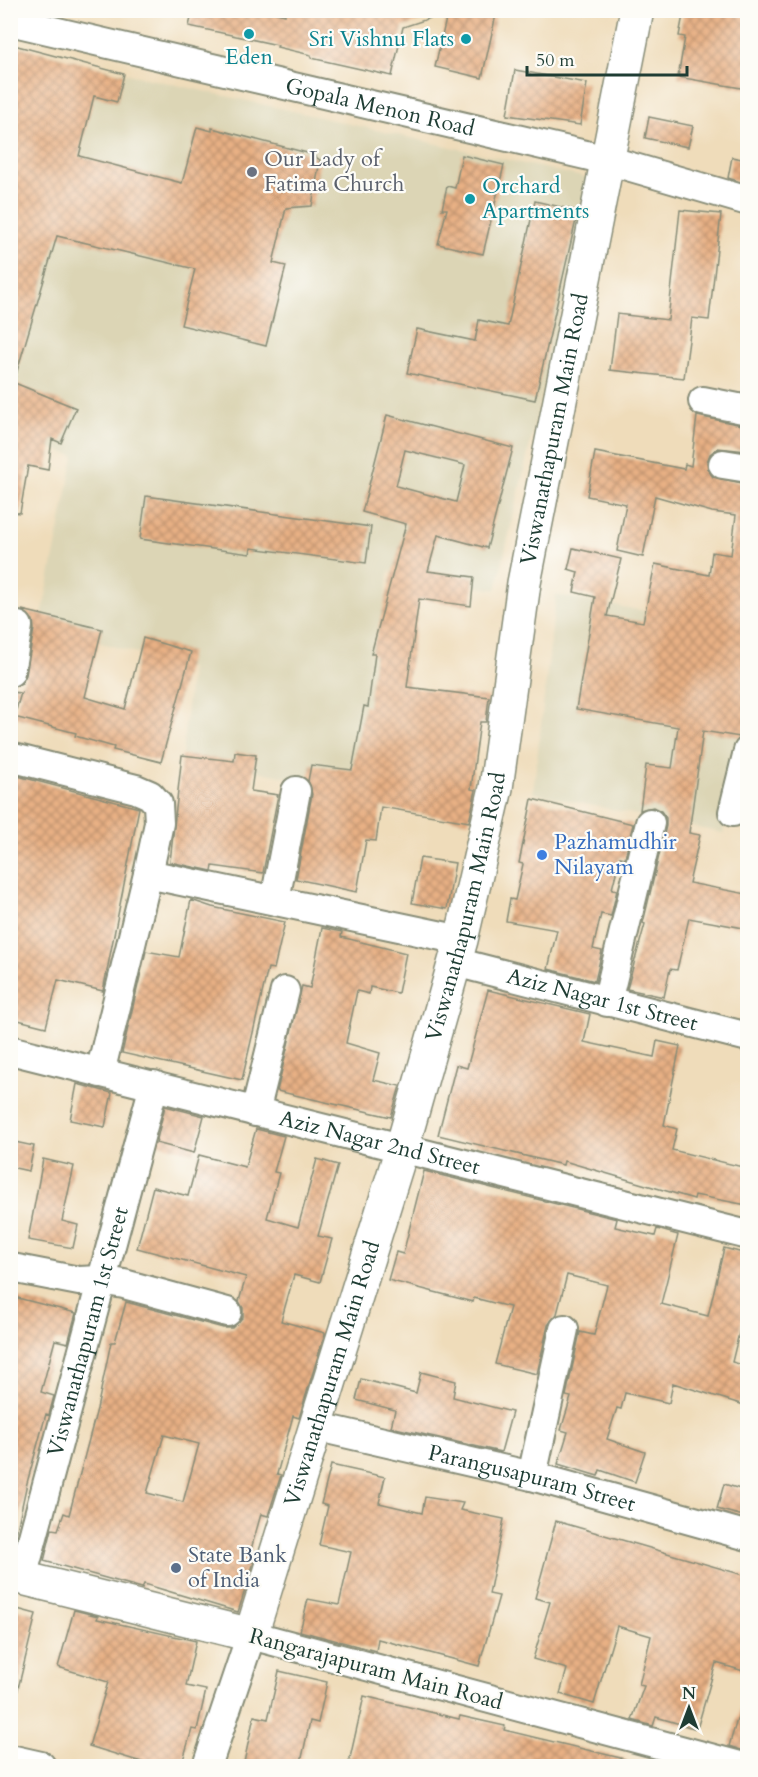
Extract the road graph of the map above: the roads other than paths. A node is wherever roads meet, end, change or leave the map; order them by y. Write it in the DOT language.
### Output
graph roads {
  1 [pos="59,10"];
  2 [pos="638,10"];
  3 [pos="10,21"];
  4 [pos="607,160"];
  5 [pos="747,201"];
  6 [pos="703,401"];
  7 [pos="747,410"];
  8 [pos="18,626"];
  9 [pos="10,672"];
  10 [pos="10,757"];
  11 [pos="747,759"];
  12 [pos="296,791"];
  13 [pos="733,812"];
  14 [pos="650,823"];
  15 [pos="148,874"];
  16 [pos="275,900"];
  17 [pos="458,951"];
  18 [pos="285,991"];
  19 [pos="607,1002"];
  20 [pos="747,1037"];
  21 [pos="10,1050"];
  22 [pos="99,1073"];
  23 [pos="154,1085"];
  24 [pos="255,1112"];
  25 [pos="402,1148"];
  26 [pos="747,1235"];
  27 [pos="12,1268"];
  28 [pos="100,1280"];
  29 [pos="227,1312"];
  30 [pos="564,1329"];
  31 [pos="314,1426"];
  32 [pos="532,1476"];
  33 [pos="747,1536"];
  34 [pos="16,1577"];
  35 [pos="251,1635"];
  36 [pos="10,1759"];
  37 [pos="727,1765"];
  38 [pos="41,1767"];
  39 [pos="207,1767"];
  1 -- 3 [label="street"];
  2 -- 4 [label="main road, Viswanathapuram Main Road"];
  3 -- 4 [label="street, Gopala Menon Road"];
  4 -- 5 [label="street, Gopala Menon Road"];
  4 -- 17 [label="main road, Viswanathapuram Main Road"];
  6 -- 7 [label="street"];
  8 -- 9 [label="street"];
  10 -- 15 [label="street"];
  11 -- 13 [label="street"];
  12 -- 16 [label="street"];
  14 -- 19 [label="street"];
  15 -- 16 [label="street, Aziz Nagar 1st Street"];
  15 -- 22 [label="street"];
  16 -- 17 [label="street, Aziz Nagar 1st Street"];
  17 -- 19 [label="street, Aziz Nagar 1st Street"];
  17 -- 25 [label="main road, Viswanathapuram Main Road"];
  18 -- 24 [label="street"];
  19 -- 20 [label="street, Aziz Nagar 1st Street"];
  21 -- 22 [label="street, Aziz Nagar 2nd Street"];
  22 -- 23 [label="street, Aziz Nagar 2nd Street"];
  23 -- 24 [label="street, Aziz Nagar 2nd Street"];
  23 -- 28 [label="street, Viswanathapuram 1st Street"];
  24 -- 25 [label="street, Aziz Nagar 2nd Street"];
  25 -- 26 [label="street, Aziz Nagar 2nd Street"];
  25 -- 31 [label="main road, Viswanathapuram Main Road"];
  27 -- 28 [label="street"];
  28 -- 29 [label="street"];
  28 -- 34 [label="street, Viswanathapuram 1st Street"];
  30 -- 32 [label="street"];
  31 -- 32 [label="street, Parangusapuram Street"];
  31 -- 35 [label="main road, Viswanathapuram Main Road"];
  32 -- 33 [label="street, Parangusapuram Street"];
  34 -- 35 [label="main road, Rangarajapuram Main Road"];
  35 -- 37 [label="street, Rangarajapuram Main Road"];
  35 -- 39 [label="street"];
  36 -- 38 [label="street"];
}
